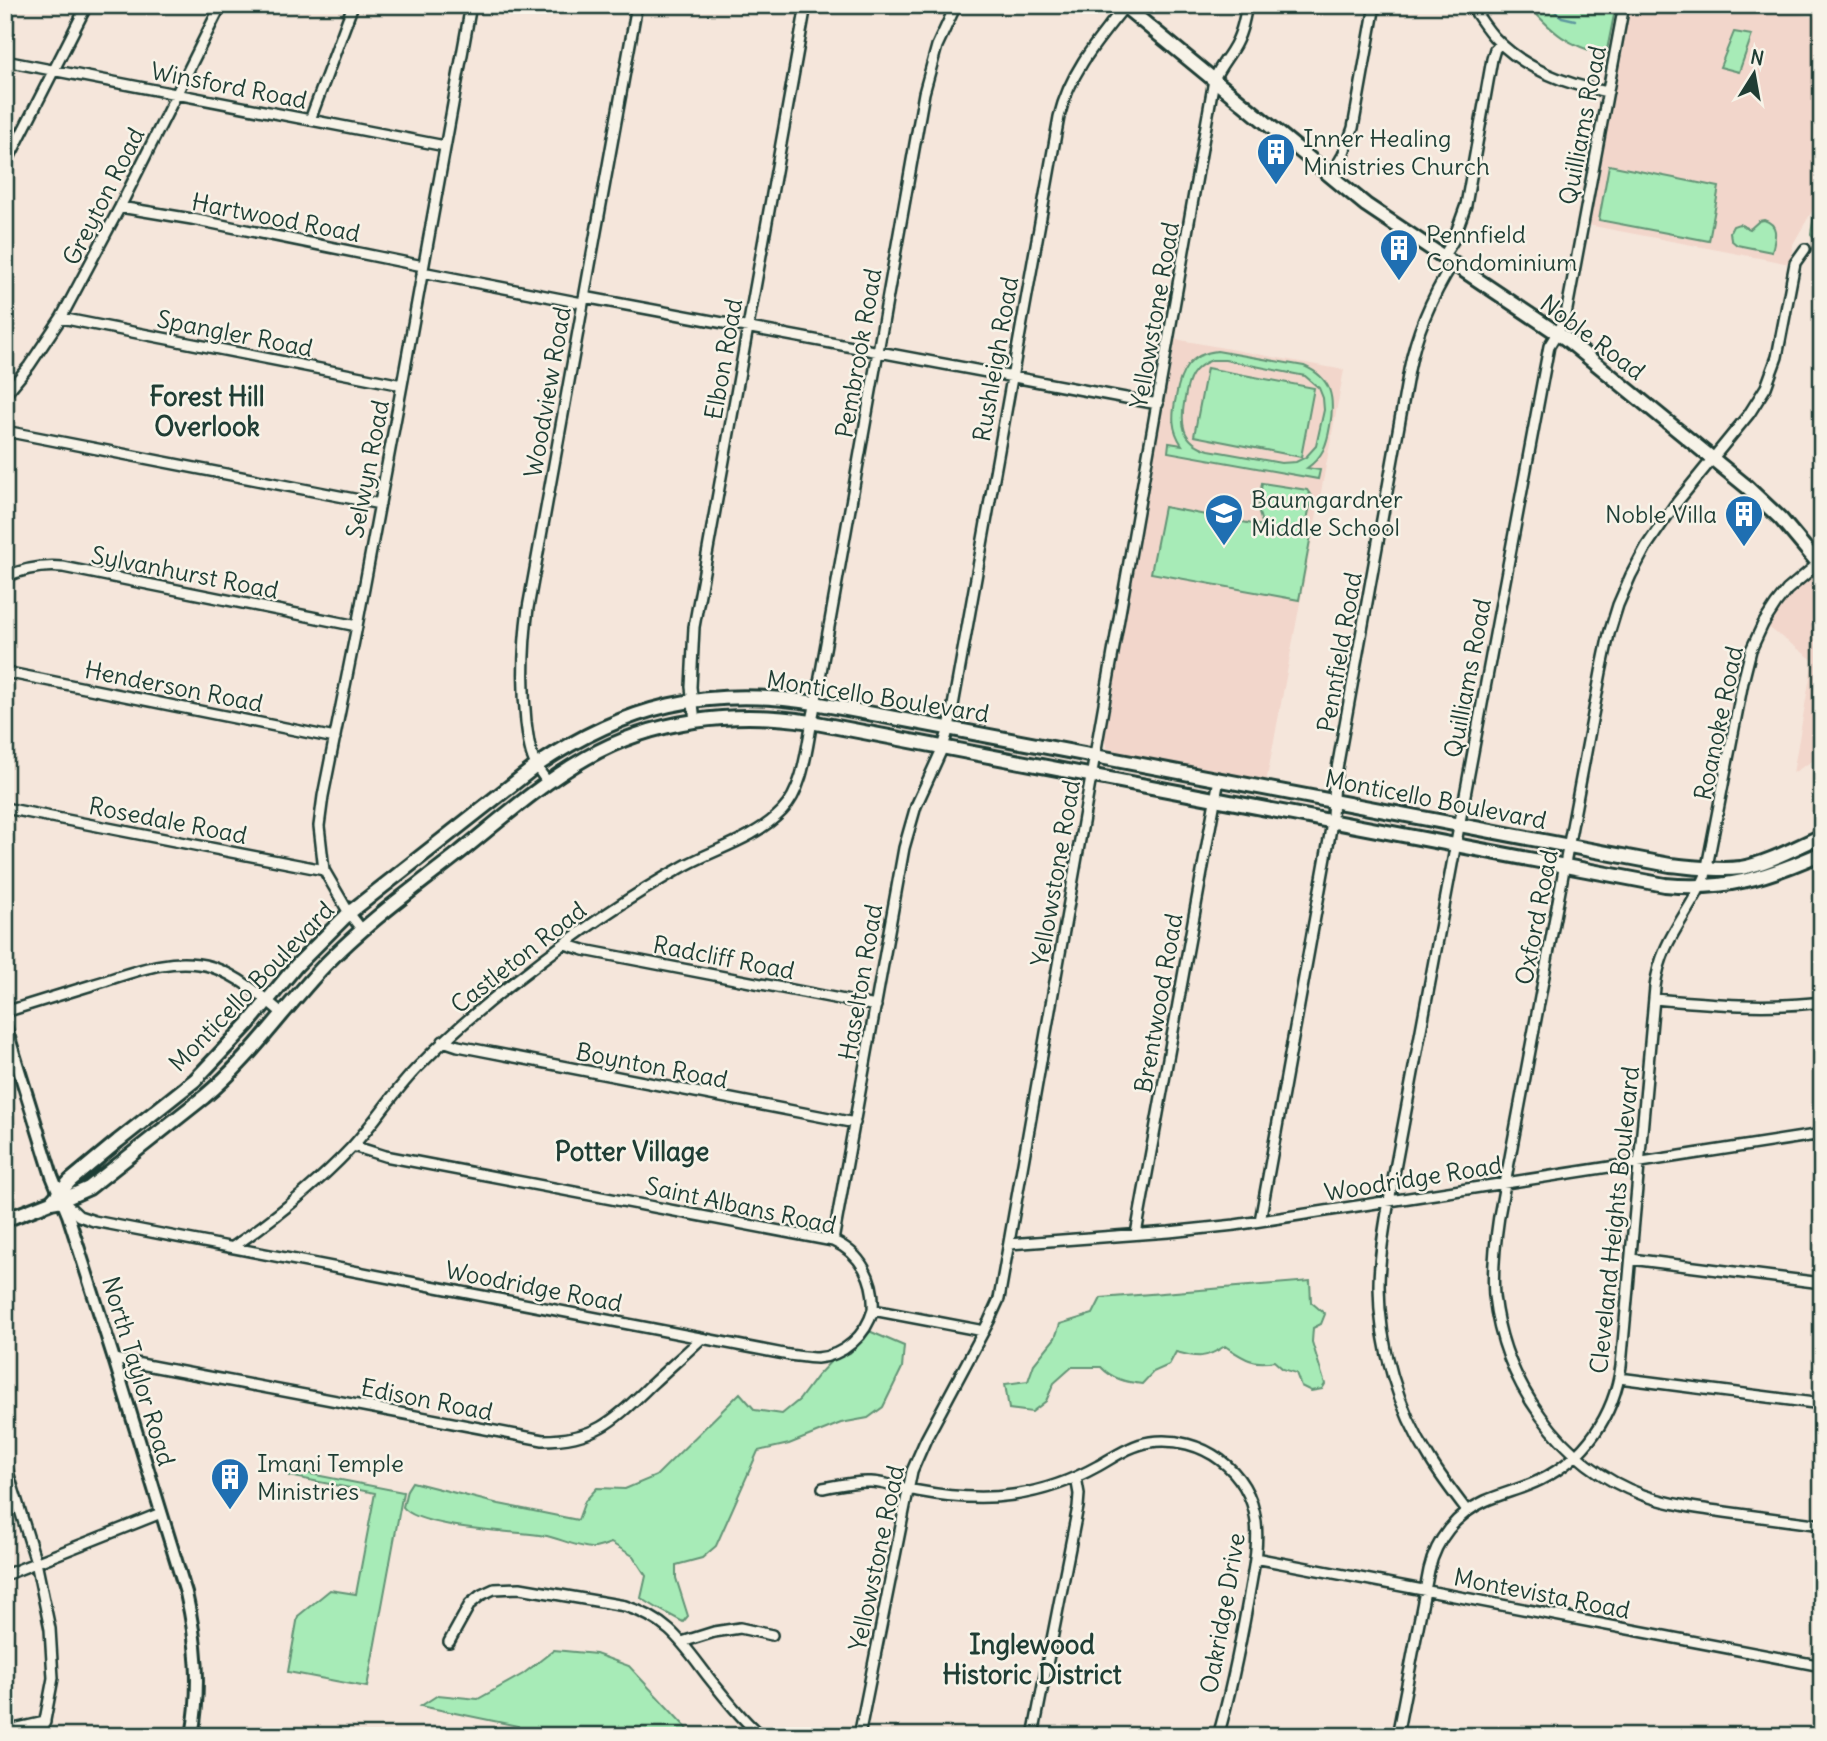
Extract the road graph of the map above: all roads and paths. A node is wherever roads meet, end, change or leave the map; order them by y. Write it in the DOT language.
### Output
graph roads {
  1 [pos="87,5"];
  2 [pos="221,5"];
  3 [pos="353,5"];
  4 [pos="471,5"];
  5 [pos="637,5"];
  6 [pos="806,5"];
  7 [pos="956,5"];
  8 [pos="1247,5"];
  9 [pos="1375,5"];
  10 [pos="1471,5"];
  11 [pos="1624,5"];
  12 [pos="1124,6"];
  13 [pos="1500,43"];
  14 [pos="5,61"];
  15 [pos="54,70"];
  16 [pos="1214,80"];
  17 [pos="1608,92"];
  18 [pos="176,94"];
  19 [pos="310,120"];
  20 [pos="445,146"];
  21 [pos="5,166"];
  22 [pos="1330,177"];
  23 [pos="120,207"];
  24 [pos="1805,249"];
  25 [pos="1448,260"];
  26 [pos="423,269"];
  27 [pos="583,300"];
  28 [pos="61,318"];
  29 [pos="748,327"];
  30 [pos="1557,333"];
  31 [pos="877,351"];
  32 [pos="1012,377"];
  33 [pos="402,385"];
  34 [pos="5,395"];
  35 [pos="1158,404"];
  36 [pos="5,431"];
  37 [pos="1713,459"];
  38 [pos="380,504"];
  39 [pos="1821,564"];
  40 [pos="5,577"];
  41 [pos="357,625"];
  42 [pos="5,672"];
  43 [pos="691,701"];
  44 [pos="813,712"];
  45 [pos="695,721"];
  46 [pos="946,737"];
  47 [pos="335,738"];
  48 [pos="1095,755"];
  49 [pos="536,766"];
  50 [pos="1092,775"];
  51 [pos="1219,779"];
  52 [pos="548,783"];
  53 [pos="1215,799"];
  54 [pos="1332,801"];
  55 [pos="5,808"];
  56 [pos="1332,822"];
  57 [pos="1459,825"];
  58 [pos="1822,836"];
  59 [pos="1455,845"];
  60 [pos="1569,846"];
  61 [pos="1822,853"];
  62 [pos="1565,866"];
  63 [pos="324,870"];
  64 [pos="1704,877"];
  65 [pos="349,913"];
  66 [pos="362,930"];
  67 [pos="565,944"];
  68 [pos="1654,999"];
  69 [pos="267,1001"];
  70 [pos="1822,1002"];
  71 [pos="876,1006"];
  72 [pos="5,1012"];
  73 [pos="283,1014"];
  74 [pos="5,1025"];
  75 [pos="443,1041"];
  76 [pos="855,1123"];
  77 [pos="1820,1134"];
  78 [pos="353,1146"];
  79 [pos="1822,1153"];
  80 [pos="1639,1162"];
  81 [pos="1506,1183"];
  82 [pos="57,1198"];
  83 [pos="1389,1201"];
  84 [pos="5,1220"];
  85 [pos="1260,1221"];
  86 [pos="1136,1234"];
  87 [pos="833,1241"];
  88 [pos="1009,1244"];
  89 [pos="233,1247"];
  90 [pos="1630,1259"];
  91 [pos="1822,1283"];
  92 [pos="873,1310"];
  93 [pos="984,1331"];
  94 [pos="701,1339"];
  95 [pos="114,1359"];
  96 [pos="1619,1378"];
  97 [pos="1822,1405"];
  98 [pos="1576,1455"];
  99 [pos="5,1462"];
  100 [pos="1076,1477"];
  101 [pos="823,1488"];
  102 [pos="907,1489"];
  103 [pos="1467,1511"];
  104 [pos="162,1513"];
  105 [pos="1822,1525"];
  106 [pos="1255,1558"];
  107 [pos="36,1562"];
  108 [pos="5,1575"];
  109 [pos="1424,1590"];
  110 [pos="772,1635"];
  111 [pos="449,1642"];
  112 [pos="682,1642"];
  113 [pos="1822,1666"];
  114 [pos="45,1722"];
  115 [pos="5,1731"];
  116 [pos="42,1736"];
  117 [pos="192,1736"];
  118 [pos="761,1736"];
  119 [pos="859,1736"];
  120 [pos="1034,1736"];
  121 [pos="1217,1736"];
  122 [pos="1397,1736"];
  1 -- 15 [label="street"];
  2 -- 18 [label="street, Greyton Road"];
  3 -- 19 [label="street"];
  4 -- 20 [label="street, Selwyn Road"];
  5 -- 27 [label="street, Woodview Road"];
  6 -- 29 [label="street, Elbon Road"];
  7 -- 31 [label="street, Pembrook Road"];
  8 -- 16 [label="street, Yellowstone Road"];
  9 -- 22 [label="street"];
  10 -- 13 [label="street"];
  11 -- 17 [label="street, Quilliams Road"];
  12 -- 16 [label="main road, Noble Road"];
  12 -- 32 [label="street, Rushleigh Road"];
  13 -- 17 [label="street"];
  13 -- 25 [label="street, Pennfield Road"];
  14 -- 15 [label="street, Winsford Road"];
  15 -- 18 [label="street, Winsford Road"];
  15 -- 21 [label="street"];
  16 -- 22 [label="main road, Noble Road"];
  16 -- 35 [label="street, Yellowstone Road"];
  17 -- 30 [label="street, Quilliams Road"];
  18 -- 19 [label="street, Winsford Road"];
  18 -- 23 [label="street, Greyton Road"];
  19 -- 20 [label="street, Winsford Road"];
  20 -- 26 [label="street, Selwyn Road"];
  22 -- 25 [label="main road, Noble Road"];
  23 -- 26 [label="street, Hartwood Road"];
  23 -- 28 [label="street, Greyton Road"];
  24 -- 37 [label="street, Oxford Road"];
  25 -- 30 [label="main road, Noble Road"];
  25 -- 54 [label="street, Pennfield Road"];
  26 -- 27 [label="street, Hartwood Road"];
  26 -- 33 [label="street, Selwyn Road"];
  27 -- 29 [label="street, Hartwood Road"];
  27 -- 49 [label="street, Woodview Road"];
  28 -- 33 [label="street, Spangler Road"];
  28 -- 34 [label="street, Greyton Road"];
  29 -- 31 [label="street, Hartwood Road"];
  29 -- 43 [label="street, Elbon Road"];
  30 -- 37 [label="main road, Noble Road"];
  30 -- 57 [label="street, Quilliams Road"];
  31 -- 32 [label="street, Hartwood Road"];
  31 -- 44 [label="street, Pembrook Road"];
  32 -- 35 [label="street, Hartwood Road"];
  32 -- 46 [label="street, Rushleigh Road"];
  33 -- 38 [label="street, Selwyn Road"];
  35 -- 48 [label="street, Yellowstone Road"];
  36 -- 38 [label="street"];
  37 -- 39 [label="main road, Noble Road"];
  37 -- 60 [label="street, Oxford Road"];
  38 -- 41 [label="street, Selwyn Road"];
  39 -- 64 [label="street, Roanoke Road"];
  40 -- 41 [label="street, Sylvanhurst Road"];
  41 -- 47 [label="street, Selwyn Road"];
  42 -- 47 [label="street, Henderson Road"];
  43 -- 44 [label="main road, Monticello Boulevard"];
  43 -- 45 [label="street, Elbon Road"];
  43 -- 49 [label="main road, Monticello Boulevard"];
  44 -- 45 [label="main road, Monticello Boulevard"];
  44 -- 46 [label="main road, Monticello Boulevard"];
  44 -- 46 [label="main road, Monticello Boulevard"];
  44 -- 67 [label="street, Castleton Road"];
  45 -- 52 [label="main road, Monticello Boulevard"];
  46 -- 48 [label="main road, Monticello Boulevard"];
  46 -- 50 [label="main road, Monticello Boulevard"];
  46 -- 71 [label="street, Haselton Road"];
  47 -- 63 [label="street, Selwyn Road"];
  48 -- 50 [label="street, Yellowstone Road"];
  48 -- 51 [label="main road, Monticello Boulevard"];
  49 -- 52 [label="street, Woodview Road"];
  49 -- 65 [label="main road, Monticello Boulevard"];
  50 -- 53 [label="main road, Monticello Boulevard"];
  50 -- 88 [label="street, Yellowstone Road"];
  51 -- 53 [label="street, Brentwood Road"];
  51 -- 54 [label="main road, Monticello Boulevard"];
  52 -- 66 [label="main road, Monticello Boulevard"];
  53 -- 56 [label="main road, Monticello Boulevard"];
  53 -- 86 [label="street, Brentwood Road"];
  54 -- 56 [label="street, Pennfield Road"];
  54 -- 57 [label="main road, Monticello Boulevard"];
  55 -- 63 [label="street, Rosedale Road"];
  56 -- 59 [label="main road, Monticello Boulevard"];
  56 -- 85 [label="street, Pennfield Road"];
  57 -- 59 [label="street, Quilliams Road"];
  57 -- 60 [label="main road, Monticello Boulevard"];
  58 -- 64 [label="main road, Monticello Boulevard"];
  59 -- 62 [label="main road, Monticello Boulevard"];
  59 -- 83 [label="street, Quilliams Road"];
  60 -- 62 [label="street, Oxford Road"];
  60 -- 64 [label="main road, Monticello Boulevard"];
  61 -- 64 [label="main road, Monticello Boulevard"];
  62 -- 64 [label="main road, Monticello Boulevard"];
  62 -- 81 [label="street, Oxford Road"];
  63 -- 65 [label="street, Selwyn Road"];
  64 -- 68 [label="street, Cleveland Heights Boulevard"];
  65 -- 66 [label="street, Selwyn Road"];
  65 -- 69 [label="main road, Monticello Boulevard"];
  66 -- 73 [label="main road, Monticello Boulevard"];
  67 -- 71 [label="street, Radcliff Road"];
  67 -- 75 [label="street, Castleton Road"];
  68 -- 70 [label="street"];
  68 -- 80 [label="street, Cleveland Heights Boulevard"];
  69 -- 72 [label="street"];
  69 -- 73 [label="street"];
  69 -- 82 [label="main road, Monticello Boulevard"];
  71 -- 76 [label="street, Haselton Road"];
  73 -- 82 [label="main road, Monticello Boulevard"];
  74 -- 82 [label="street, North Taylor Road"];
  75 -- 76 [label="street, Boynton Road"];
  75 -- 78 [label="street, Castleton Road"];
  76 -- 87 [label="street, Haselton Road"];
  77 -- 79 [label="street"];
  77 -- 80 [label="street, Woodridge Road"];
  78 -- 87 [label="street, Saint Albans Road"];
  78 -- 89 [label="street, Castleton Road"];
  80 -- 81 [label="street, Woodridge Road"];
  80 -- 90 [label="street, Cleveland Heights Boulevard"];
  81 -- 83 [label="street, Woodridge Road"];
  81 -- 98 [label="street, Oxford Road"];
  82 -- 84 [label="main road, Monticello Boulevard"];
  82 -- 89 [label="street, Woodridge Road"];
  82 -- 95 [label="street, North Taylor Road"];
  83 -- 85 [label="street, Woodridge Road"];
  83 -- 103 [label="street, Quilliams Road"];
  85 -- 86 [label="street, Woodridge Road"];
  86 -- 88 [label="street, Woodridge Road"];
  87 -- 92 [label="street, Saint Albans Road"];
  88 -- 93 [label="street, Yellowstone Road"];
  89 -- 94 [label="street, Woodridge Road"];
  90 -- 91 [label="street"];
  90 -- 96 [label="street, Cleveland Heights Boulevard"];
  92 -- 93 [label="street"];
  92 -- 94 [label="street, Woodridge Road"];
  93 -- 102 [label="street, Yellowstone Road"];
  94 -- 95 [label="street, Edison Road"];
  95 -- 104 [label="street, North Taylor Road"];
  96 -- 97 [label="street"];
  96 -- 98 [label="street, Cleveland Heights Boulevard"];
  98 -- 103 [label="street, Cleveland Heights Boulevard"];
  98 -- 105 [label="street, Oxford Road"];
  99 -- 107 [label="street"];
  100 -- 102 [label="street, Oakridge Drive"];
  100 -- 106 [label="street, Oakridge Drive"];
  100 -- 120 [label="street"];
  101 -- 102 [label="street, Oakridge Drive"];
  102 -- 119 [label="street, Yellowstone Road"];
  103 -- 109 [label="street, Cleveland Heights Boulevard"];
  104 -- 107 [label="street"];
  104 -- 117 [label="street, North Taylor Road"];
  106 -- 109 [label="street, Montevista Road"];
  106 -- 121 [label="street, Oakridge Drive"];
  107 -- 108 [label="street"];
  107 -- 114 [label="street"];
  109 -- 113 [label="street, Montevista Road"];
  109 -- 122 [label="street, Cleveland Heights Boulevard"];
  110 -- 112 [label="street"];
  111 -- 112 [label="street"];
  112 -- 118 [label="street"];
  114 -- 115 [label="street"];
  114 -- 116 [label="street"];
}
